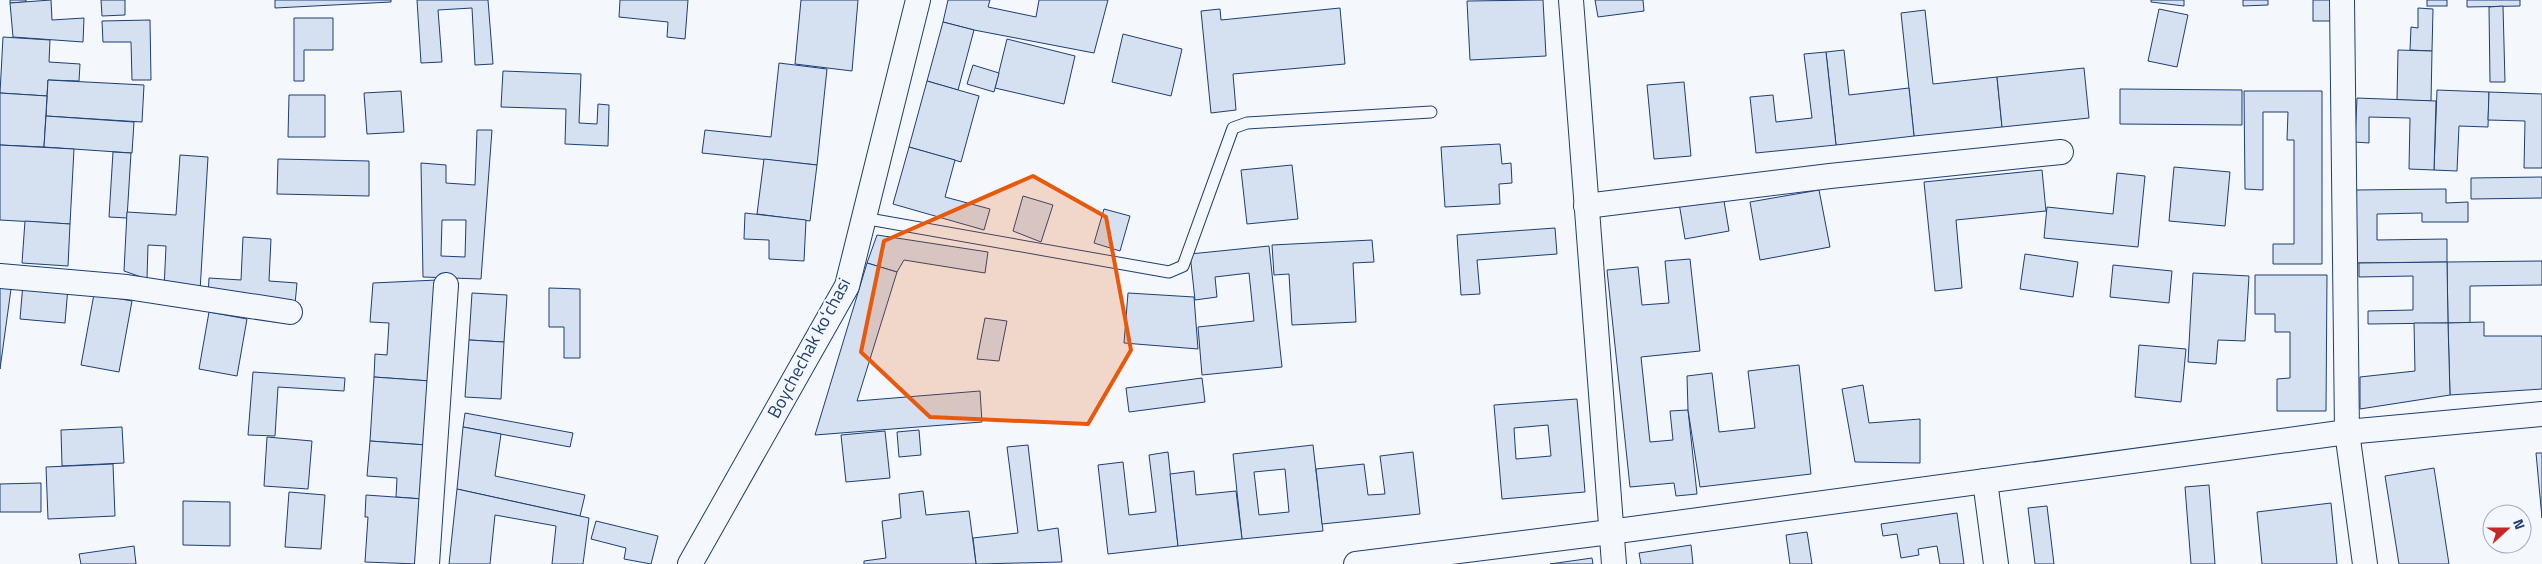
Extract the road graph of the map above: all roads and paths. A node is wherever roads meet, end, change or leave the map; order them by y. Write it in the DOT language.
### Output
graph roads {
  1 [pos="918,0"];
  2 [pos="1571,0"];
  3 [pos="2342,0"];
  4 [pos="1431,112"];
  5 [pos="2061,152"];
  6 [pos="1586,206"];
  7 [pos="864,218"];
  8 [pos="0,276"];
  9 [pos="446,285"];
  10 [pos="290,312"];
  11 [pos="2542,414"];
  12 [pos="2347,432"];
  13 [pos="1984,481"];
  14 [pos="1610,532"];
  15 [pos="427,564"];
  16 [pos="690,564"];
  17 [pos="1356,564"];
  18 [pos="1614,564"];
  19 [pos="1996,564"];
  20 [pos="2365,564"];
  1 -- 7 [label="street, Boychechak koʻchasi"];
  2 -- 6 [label="street"];
  3 -- 12 [label="street"];
  4 -- 7 [label="lane"];
  5 -- 6 [label="street"];
  6 -- 14 [label="street"];
  7 -- 16 [label="street, Boychechak koʻchasi"];
  8 -- 10 [label="street"];
  9 -- 15 [label="street"];
  11 -- 12 [label="street"];
  12 -- 13 [label="street"];
  12 -- 20 [label="street"];
  13 -- 14 [label="street"];
  13 -- 19 [label="street"];
  14 -- 17 [label="street"];
  14 -- 18 [label="street"];
}
